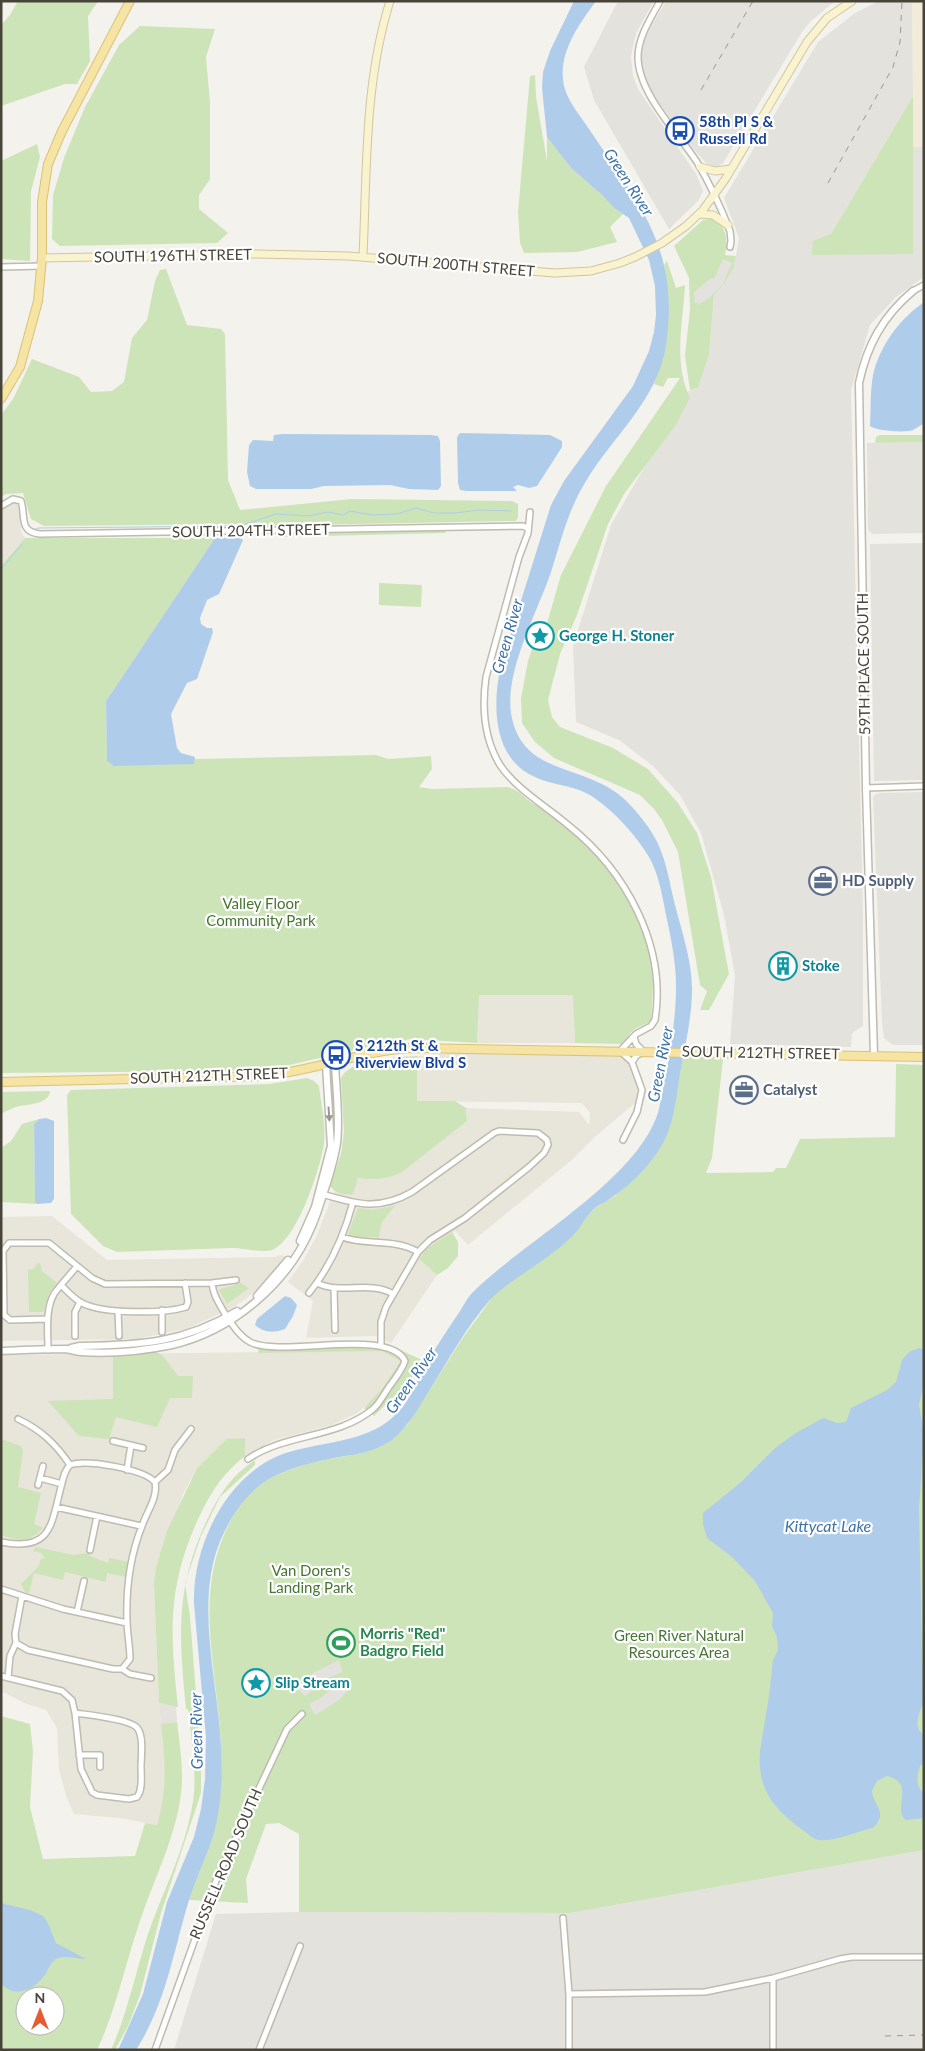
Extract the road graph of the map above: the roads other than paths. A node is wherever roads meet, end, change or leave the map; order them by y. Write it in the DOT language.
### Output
graph roads {
  1 [pos="130,1"];
  2 [pos="390,1"];
  3 [pos="660,1"];
  4 [pos="852,1"];
  5 [pos="700,167"];
  6 [pos="731,169"];
  7 [pos="714,195"];
  8 [pos="699,214"];
  9 [pos="728,225"];
  10 [pos="730,247"];
  11 [pos="304,255"];
  12 [pos="363,256"];
  13 [pos="42,258"];
  14 [pos="42,266"];
  15 [pos="1,267"];
  16 [pos="924,285"];
  17 [pos="913,291"];
  18 [pos="1,398"];
  19 [pos="1,506"];
  20 [pos="530,512"];
  21 [pos="527,528"];
  22 [pos="924,786"];
  23 [pos="866,788"];
  24 [pos="634,1036"];
  25 [pos="620,1051"];
  26 [pos="644,1052"];
  27 [pos="874,1055"];
  28 [pos="924,1057"];
  29 [pos="632,1062"];
  30 [pos="336,1063"];
  31 [pos="326,1065"];
  32 [pos="1,1082"];
  33 [pos="623,1140"];
  34 [pos="321,1194"];
  35 [pos="353,1202"];
  36 [pos="342,1238"];
  37 [pos="418,1252"];
  38 [pos="77,1266"];
  39 [pos="236,1280"];
  40 [pos="185,1283"];
  41 [pos="212,1283"];
  42 [pos="317,1283"];
  43 [pos="61,1285"];
  44 [pos="334,1288"];
  45 [pos="309,1293"];
  46 [pos="393,1294"];
  47 [pos="80,1302"];
  48 [pos="162,1310"];
  49 [pos="118,1311"];
  50 [pos="228,1318"];
  51 [pos="48,1319"];
  52 [pos="334,1330"];
  53 [pos="162,1332"];
  54 [pos="75,1336"];
  55 [pos="119,1336"];
  56 [pos="381,1346"];
  57 [pos="48,1350"];
  58 [pos="1,1351"];
  59 [pos="18,1419"];
  60 [pos="191,1429"];
  61 [pos="113,1441"];
  62 [pos="131,1445"];
  63 [pos="143,1448"];
  64 [pos="248,1459"];
  65 [pos="70,1465"];
  66 [pos="43,1466"];
  67 [pos="127,1470"];
  68 [pos="40,1478"];
  69 [pos="155,1482"];
  70 [pos="62,1484"];
  71 [pos="38,1486"];
  72 [pos="56,1507"];
  73 [pos="97,1516"];
  74 [pos="141,1526"];
  75 [pos="1,1542"];
  76 [pos="90,1550"];
  77 [pos="84,1581"];
  78 [pos="1,1589"];
  79 [pos="22,1596"];
  80 [pos="77,1612"];
  81 [pos="127,1623"];
  82 [pos="16,1643"];
  83 [pos="122,1669"];
  84 [pos="1,1676"];
  85 [pos="8,1678"];
  86 [pos="151,1678"];
  87 [pos="75,1713"];
  88 [pos="302,1714"];
  89 [pos="78,1755"];
  90 [pos="100,1767"];
  91 [pos="563,1918"];
  92 [pos="300,1946"];
  93 [pos="924,1957"];
  94 [pos="773,1978"];
  95 [pos="569,1994"];
  96 [pos="155,2050"];
  97 [pos="259,2050"];
  98 [pos="569,2050"];
  99 [pos="773,2050"];
  1 -- 13 [label="main road"];
  2 -- 12 [label="main road"];
  3 -- 5 [label="street"];
  4 -- 6 [label="main road"];
  5 -- 6 [label="main road"];
  5 -- 7 [label="street"];
  6 -- 7 [label="main road"];
  7 -- 8 [label="main road"];
  7 -- 9 [label="street"];
  8 -- 9 [label="main road"];
  8 -- 12 [label="main road, SOUTH 200TH STREET"];
  9 -- 10 [label="street"];
  11 -- 12 [label="main road, SOUTH 200TH STREET"];
  11 -- 13 [label="main road, SOUTH 196TH STREET"];
  13 -- 14 [label="main road"];
  14 -- 15 [label="street"];
  14 -- 18 [label="main road"];
  16 -- 17 [label="street"];
  17 -- 23 [label="street, 59TH PLACE SOUTH"];
  19 -- 21 [label="street, SOUTH 204TH STREET"];
  20 -- 21 [label="street"];
  21 -- 24 [label="street"];
  22 -- 23 [label="street"];
  23 -- 27 [label="street, 59TH PLACE SOUTH"];
  24 -- 25 [label="street"];
  24 -- 26 [label="street"];
  25 -- 26 [label="main road, SOUTH 212TH STREET"];
  25 -- 29 [label="street"];
  25 -- 30 [label="main road, SOUTH 212TH STREET"];
  26 -- 27 [label="main road, SOUTH 212TH STREET"];
  26 -- 29 [label="street"];
  27 -- 28 [label="main road, SOUTH 212TH STREET"];
  29 -- 33 [label="street"];
  30 -- 31 [label="main road, SOUTH 212TH STREET"];
  30 -- 34 [label="street"];
  31 -- 32 [label="main road, SOUTH 212TH STREET"];
  31 -- 34 [label="street, one-way"];
  34 -- 35 [label="street"];
  34 -- 50 [label="street"];
  35 -- 36 [label="street"];
  35 -- 37 [label="street"];
  36 -- 37 [label="street"];
  36 -- 42 [label="street"];
  37 -- 46 [label="street"];
  38 -- 40 [label="street"];
  38 -- 43 [label="street"];
  38 -- 51 [label="street"];
  39 -- 41 [label="street"];
  40 -- 41 [label="street"];
  40 -- 48 [label="street"];
  41 -- 50 [label="street"];
  42 -- 44 [label="street"];
  42 -- 45 [label="street"];
  43 -- 47 [label="street"];
  43 -- 51 [label="street"];
  44 -- 46 [label="street"];
  44 -- 52 [label="street"];
  46 -- 56 [label="street"];
  47 -- 49 [label="street"];
  47 -- 54 [label="street"];
  48 -- 49 [label="street"];
  48 -- 53 [label="street"];
  49 -- 55 [label="street"];
  50 -- 56 [label="street"];
  50 -- 57 [label="street"];
  51 -- 57 [label="street"];
  56 -- 64 [label="street"];
  57 -- 58 [label="street"];
  59 -- 65 [label="street"];
  60 -- 69 [label="street"];
  61 -- 62 [label="street"];
  62 -- 63 [label="street"];
  62 -- 67 [label="street"];
  65 -- 67 [label="street"];
  65 -- 70 [label="street"];
  66 -- 68 [label="street"];
  67 -- 69 [label="street"];
  68 -- 70 [label="street"];
  68 -- 71 [label="street"];
  69 -- 74 [label="street"];
  70 -- 72 [label="street"];
  72 -- 73 [label="street"];
  72 -- 75 [label="street"];
  73 -- 74 [label="street"];
  73 -- 76 [label="street"];
  74 -- 81 [label="street"];
  77 -- 80 [label="street"];
  78 -- 79 [label="street"];
  79 -- 80 [label="street"];
  79 -- 82 [label="street"];
  80 -- 81 [label="street"];
  81 -- 83 [label="street"];
  82 -- 83 [label="street"];
  82 -- 85 [label="street"];
  83 -- 86 [label="street"];
  84 -- 85 [label="street"];
  85 -- 87 [label="street"];
  87 -- 89 [label="street"];
  87 -- 89 [label="street"];
  88 -- 96 [label="street, RUSSELL ROAD SOUTH"];
  89 -- 90 [label="street"];
  91 -- 95 [label="street"];
  92 -- 97 [label="street"];
  93 -- 94 [label="street"];
  94 -- 95 [label="street"];
  94 -- 99 [label="street"];
  95 -- 98 [label="street"];
}
